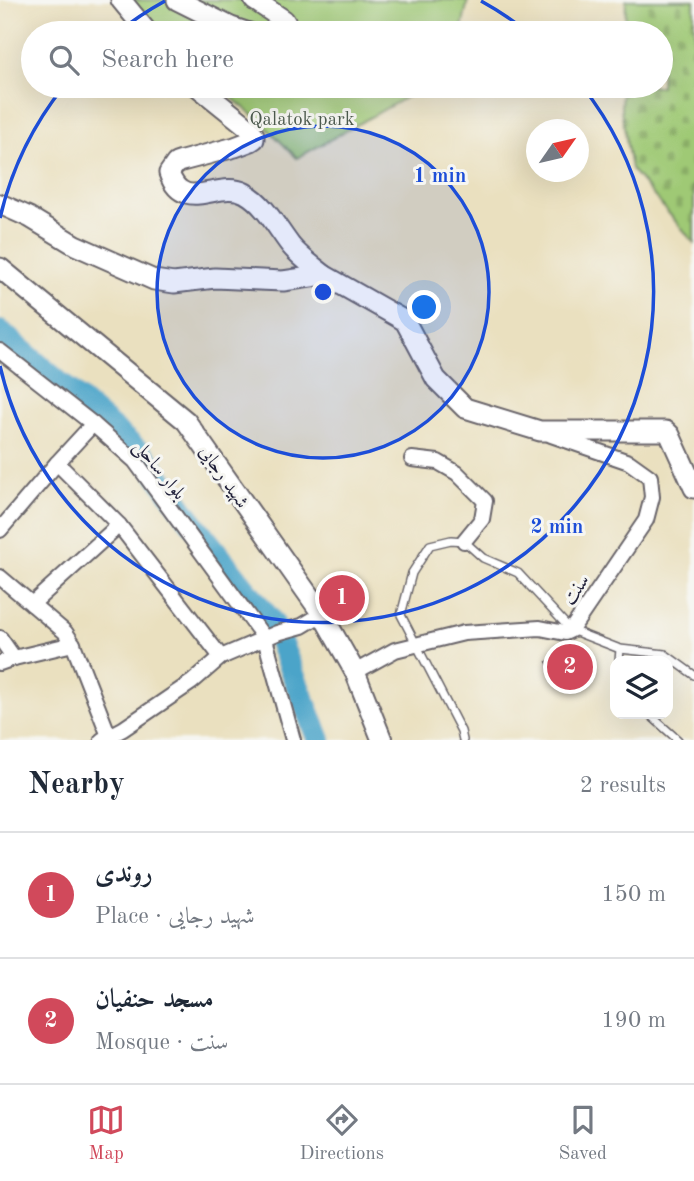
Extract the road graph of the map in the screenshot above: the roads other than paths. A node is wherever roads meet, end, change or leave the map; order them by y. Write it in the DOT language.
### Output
graph roads {
  1 [pos="121,0"];
  2 [pos="177,0"];
  3 [pos="254,0"];
  4 [pos="138,21"];
  5 [pos="219,21"];
  6 [pos="285,21"];
  7 [pos="212,98"];
  8 [pos="0,204"];
  9 [pos="0,268"];
  10 [pos="324,275"];
  11 [pos="2,356"];
  12 [pos="93,424"];
  13 [pos="540,431"];
  14 [pos="412,459"];
  15 [pos="57,463"];
  16 [pos="694,488"];
  17 [pos="118,525"];
  18 [pos="0,530"];
  19 [pos="464,541"];
  20 [pos="0,578"];
  21 [pos="33,604"];
  22 [pos="322,614"];
  23 [pos="571,630"];
  24 [pos="271,636"];
  25 [pos="0,638"];
  26 [pos="73,645"];
  27 [pos="416,645"];
  28 [pos="620,649"];
  29 [pos="619,656"];
  30 [pos="221,657"];
  31 [pos="7,661"];
  32 [pos="355,673"];
  33 [pos="694,675"];
  34 [pos="655,719"];
  35 [pos="106,738"];
  36 [pos="293,740"];
  37 [pos="382,740"];
  38 [pos="463,740"];
  39 [pos="678,740"];
  1 -- 4 [label="street"];
  2 -- 5 [label="street"];
  3 -- 6 [label="street"];
  7 -- 10 [label="street"];
  8 -- 10 [label="street"];
  9 -- 22 [label="street, شهید رجایی"];
  10 -- 13 [label="street"];
  11 -- 12 [label="street, بلوار ساحلی"];
  12 -- 15 [label="street"];
  12 -- 24 [label="street, بلوار ساحلی"];
  13 -- 16 [label="street"];
  13 -- 23 [label="street, سنت"];
  14 -- 19 [label="street"];
  15 -- 17 [label="street"];
  15 -- 18 [label="street"];
  17 -- 21 [label="street"];
  17 -- 30 [label="street"];
  19 -- 23 [label="lane"];
  19 -- 27 [label="lane"];
  20 -- 21 [label="street"];
  21 -- 26 [label="street"];
  22 -- 24 [label="street"];
  22 -- 32 [label="street, شهید رجایی"];
  23 -- 27 [label="street, سنت"];
  23 -- 28 [label="lane"];
  24 -- 30 [label="street"];
  24 -- 36 [label="street"];
  25 -- 31 [label="street"];
  26 -- 31 [label="street"];
  26 -- 35 [label="street"];
  27 -- 32 [label="street, سنت"];
  27 -- 38 [label="lane"];
  28 -- 29 [label="lane"];
  28 -- 33 [label="lane"];
  30 -- 35 [label="street"];
  32 -- 37 [label="street, شهید رجایی"];
  34 -- 39 [label="lane"];
}
